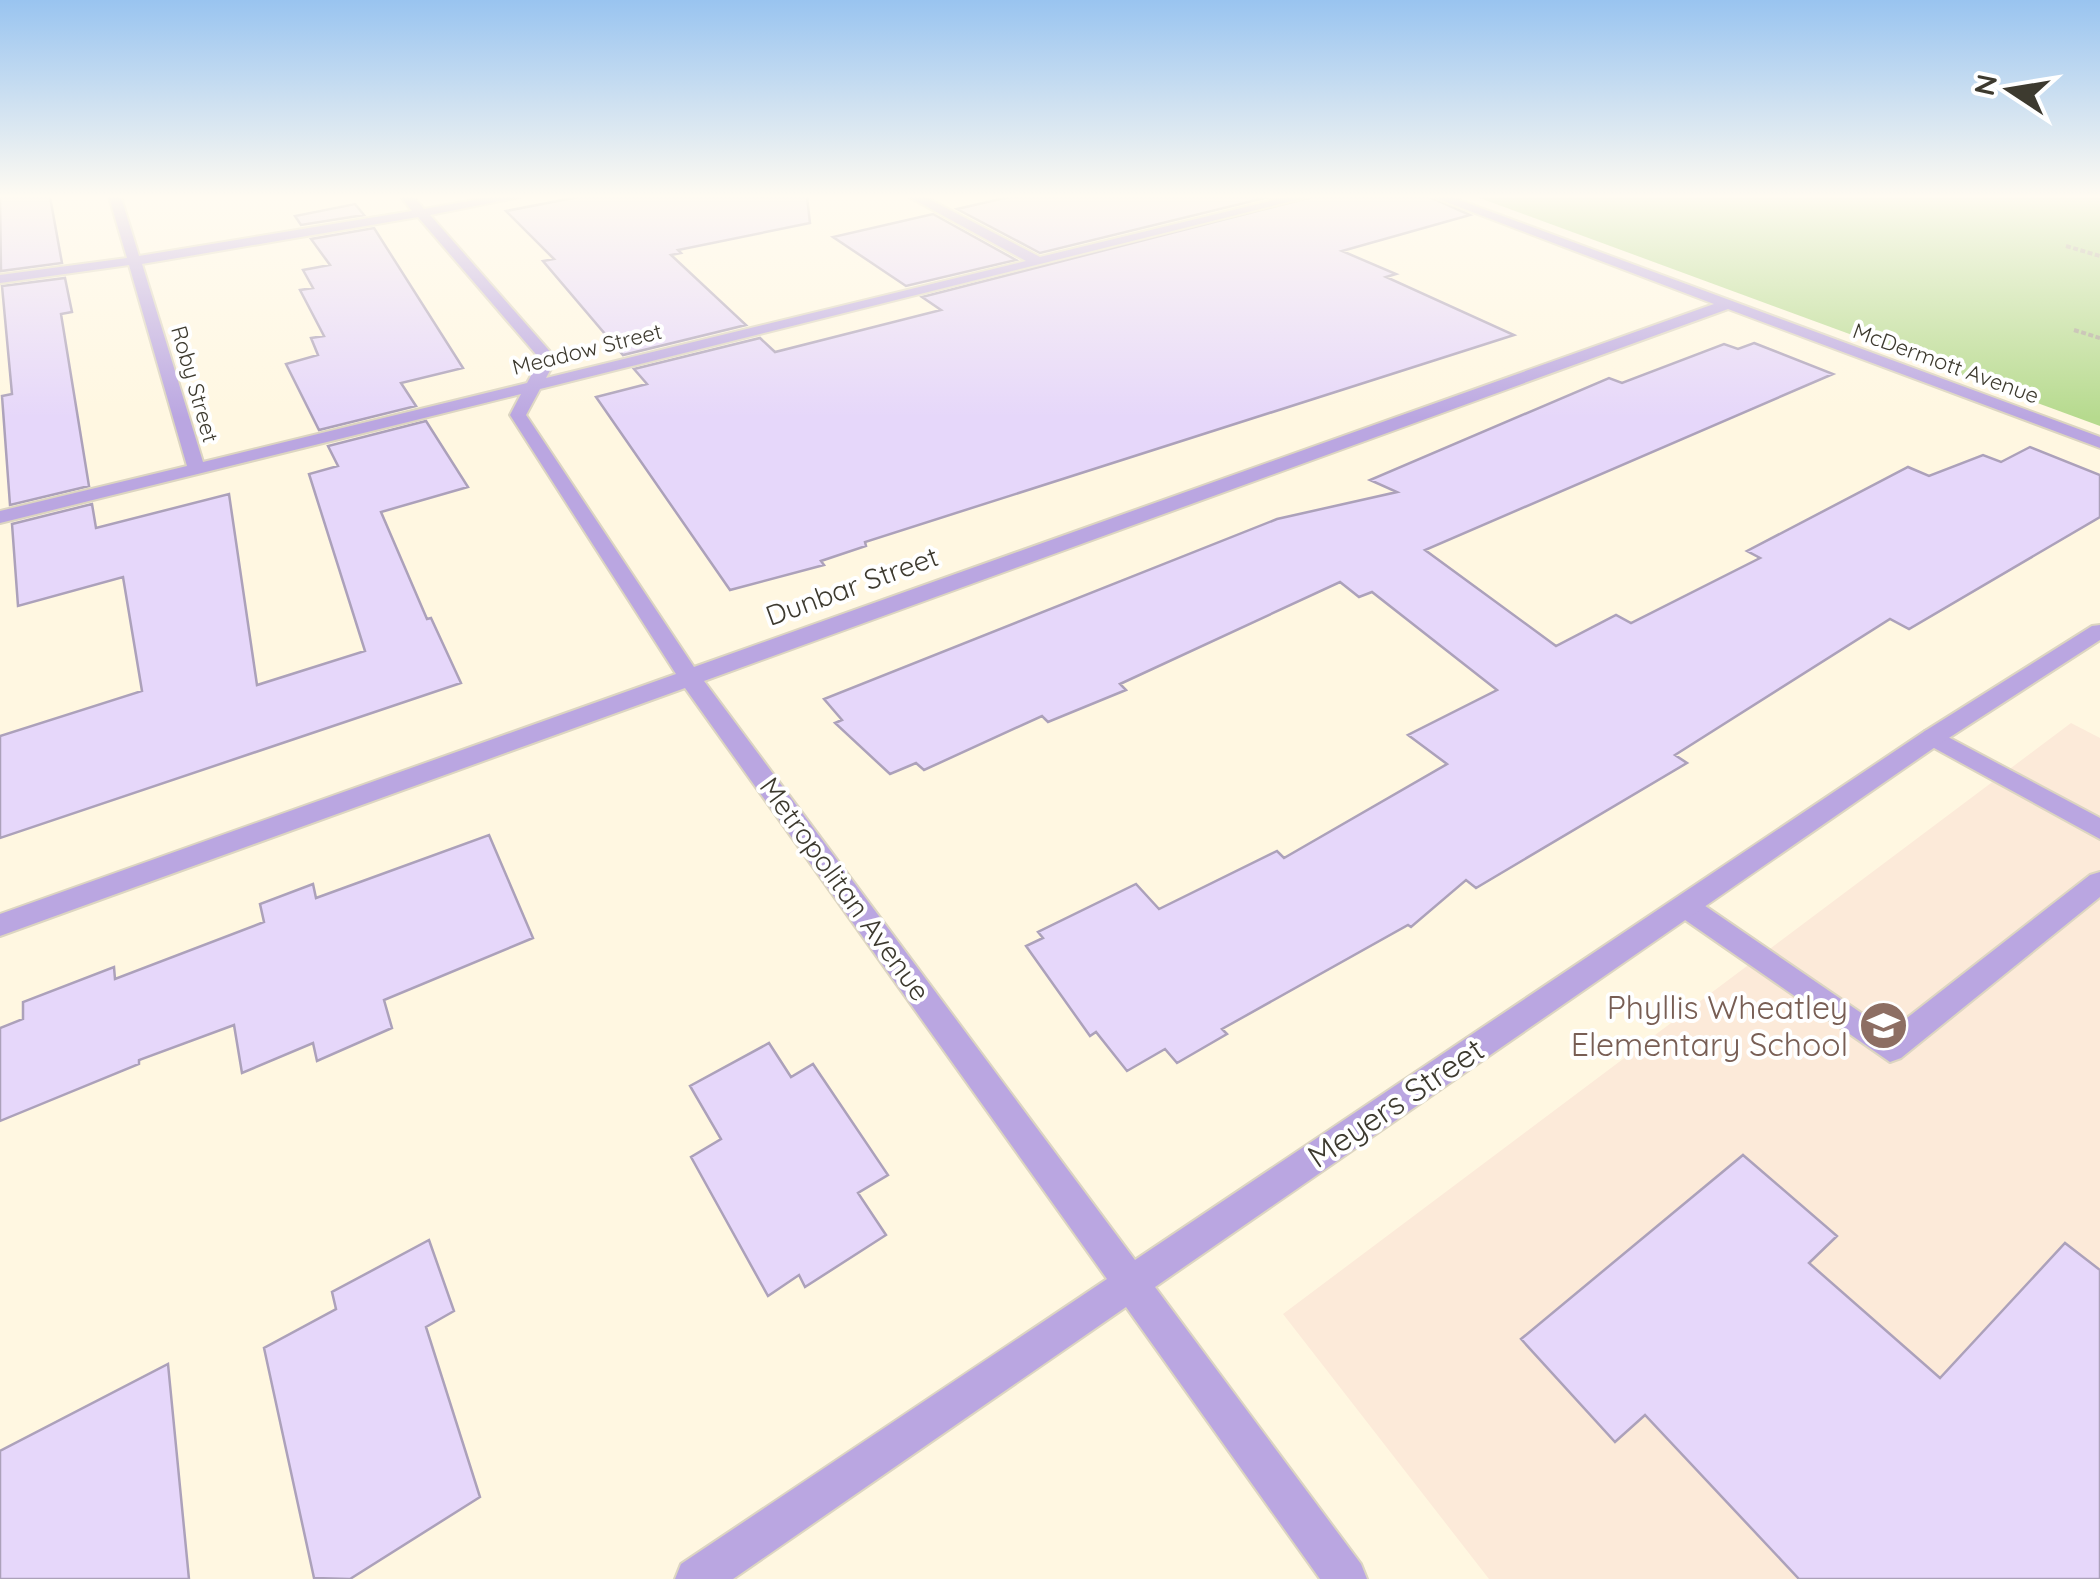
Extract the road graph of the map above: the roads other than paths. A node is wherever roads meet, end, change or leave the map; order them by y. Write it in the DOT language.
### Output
graph roads {
  1 [pos="57,271"];
  2 [pos="134,271"];
  3 [pos="471,271"];
  4 [pos="998,271"];
  5 [pos="1632,271"];
  6 [pos="0,279"];
  7 [pos="1726,306"];
  8 [pos="532,386"];
  9 [pos="2100,444"];
  10 [pos="197,470"];
  11 [pos="0,517"];
  12 [pos="2100,631"];
  13 [pos="689,676"];
  14 [pos="1933,737"];
  15 [pos="2100,830"];
  16 [pos="2100,882"];
  17 [pos="1685,906"];
  18 [pos="0,925"];
  19 [pos="1132,1282"];
  20 [pos="696,1579"];
  21 [pos="1346,1579"];
  1 -- 6 [label="street"];
  2 -- 10 [label="street, Roby Street"];
  3 -- 8 [label="street, Metropolitan Avenue"];
  4 -- 8 [label="street, Meadow Street"];
  5 -- 7 [label="street, McDermott Avenue"];
  7 -- 9 [label="street, McDermott Avenue"];
  7 -- 13 [label="street, Dunbar Street"];
  8 -- 10 [label="street, Meadow Street"];
  8 -- 13 [label="street, Metropolitan Avenue"];
  10 -- 11 [label="street, Meadow Street"];
  12 -- 14 [label="street, Meyers Street"];
  13 -- 18 [label="street, Dunbar Street"];
  13 -- 19 [label="street, Metropolitan Avenue"];
  14 -- 15 [label="street"];
  14 -- 17 [label="street, Meyers Street"];
  16 -- 17 [label="street"];
  17 -- 19 [label="street, Meyers Street"];
  19 -- 20 [label="street, Meyers Street"];
  19 -- 21 [label="street, Metropolitan Avenue"];
}
